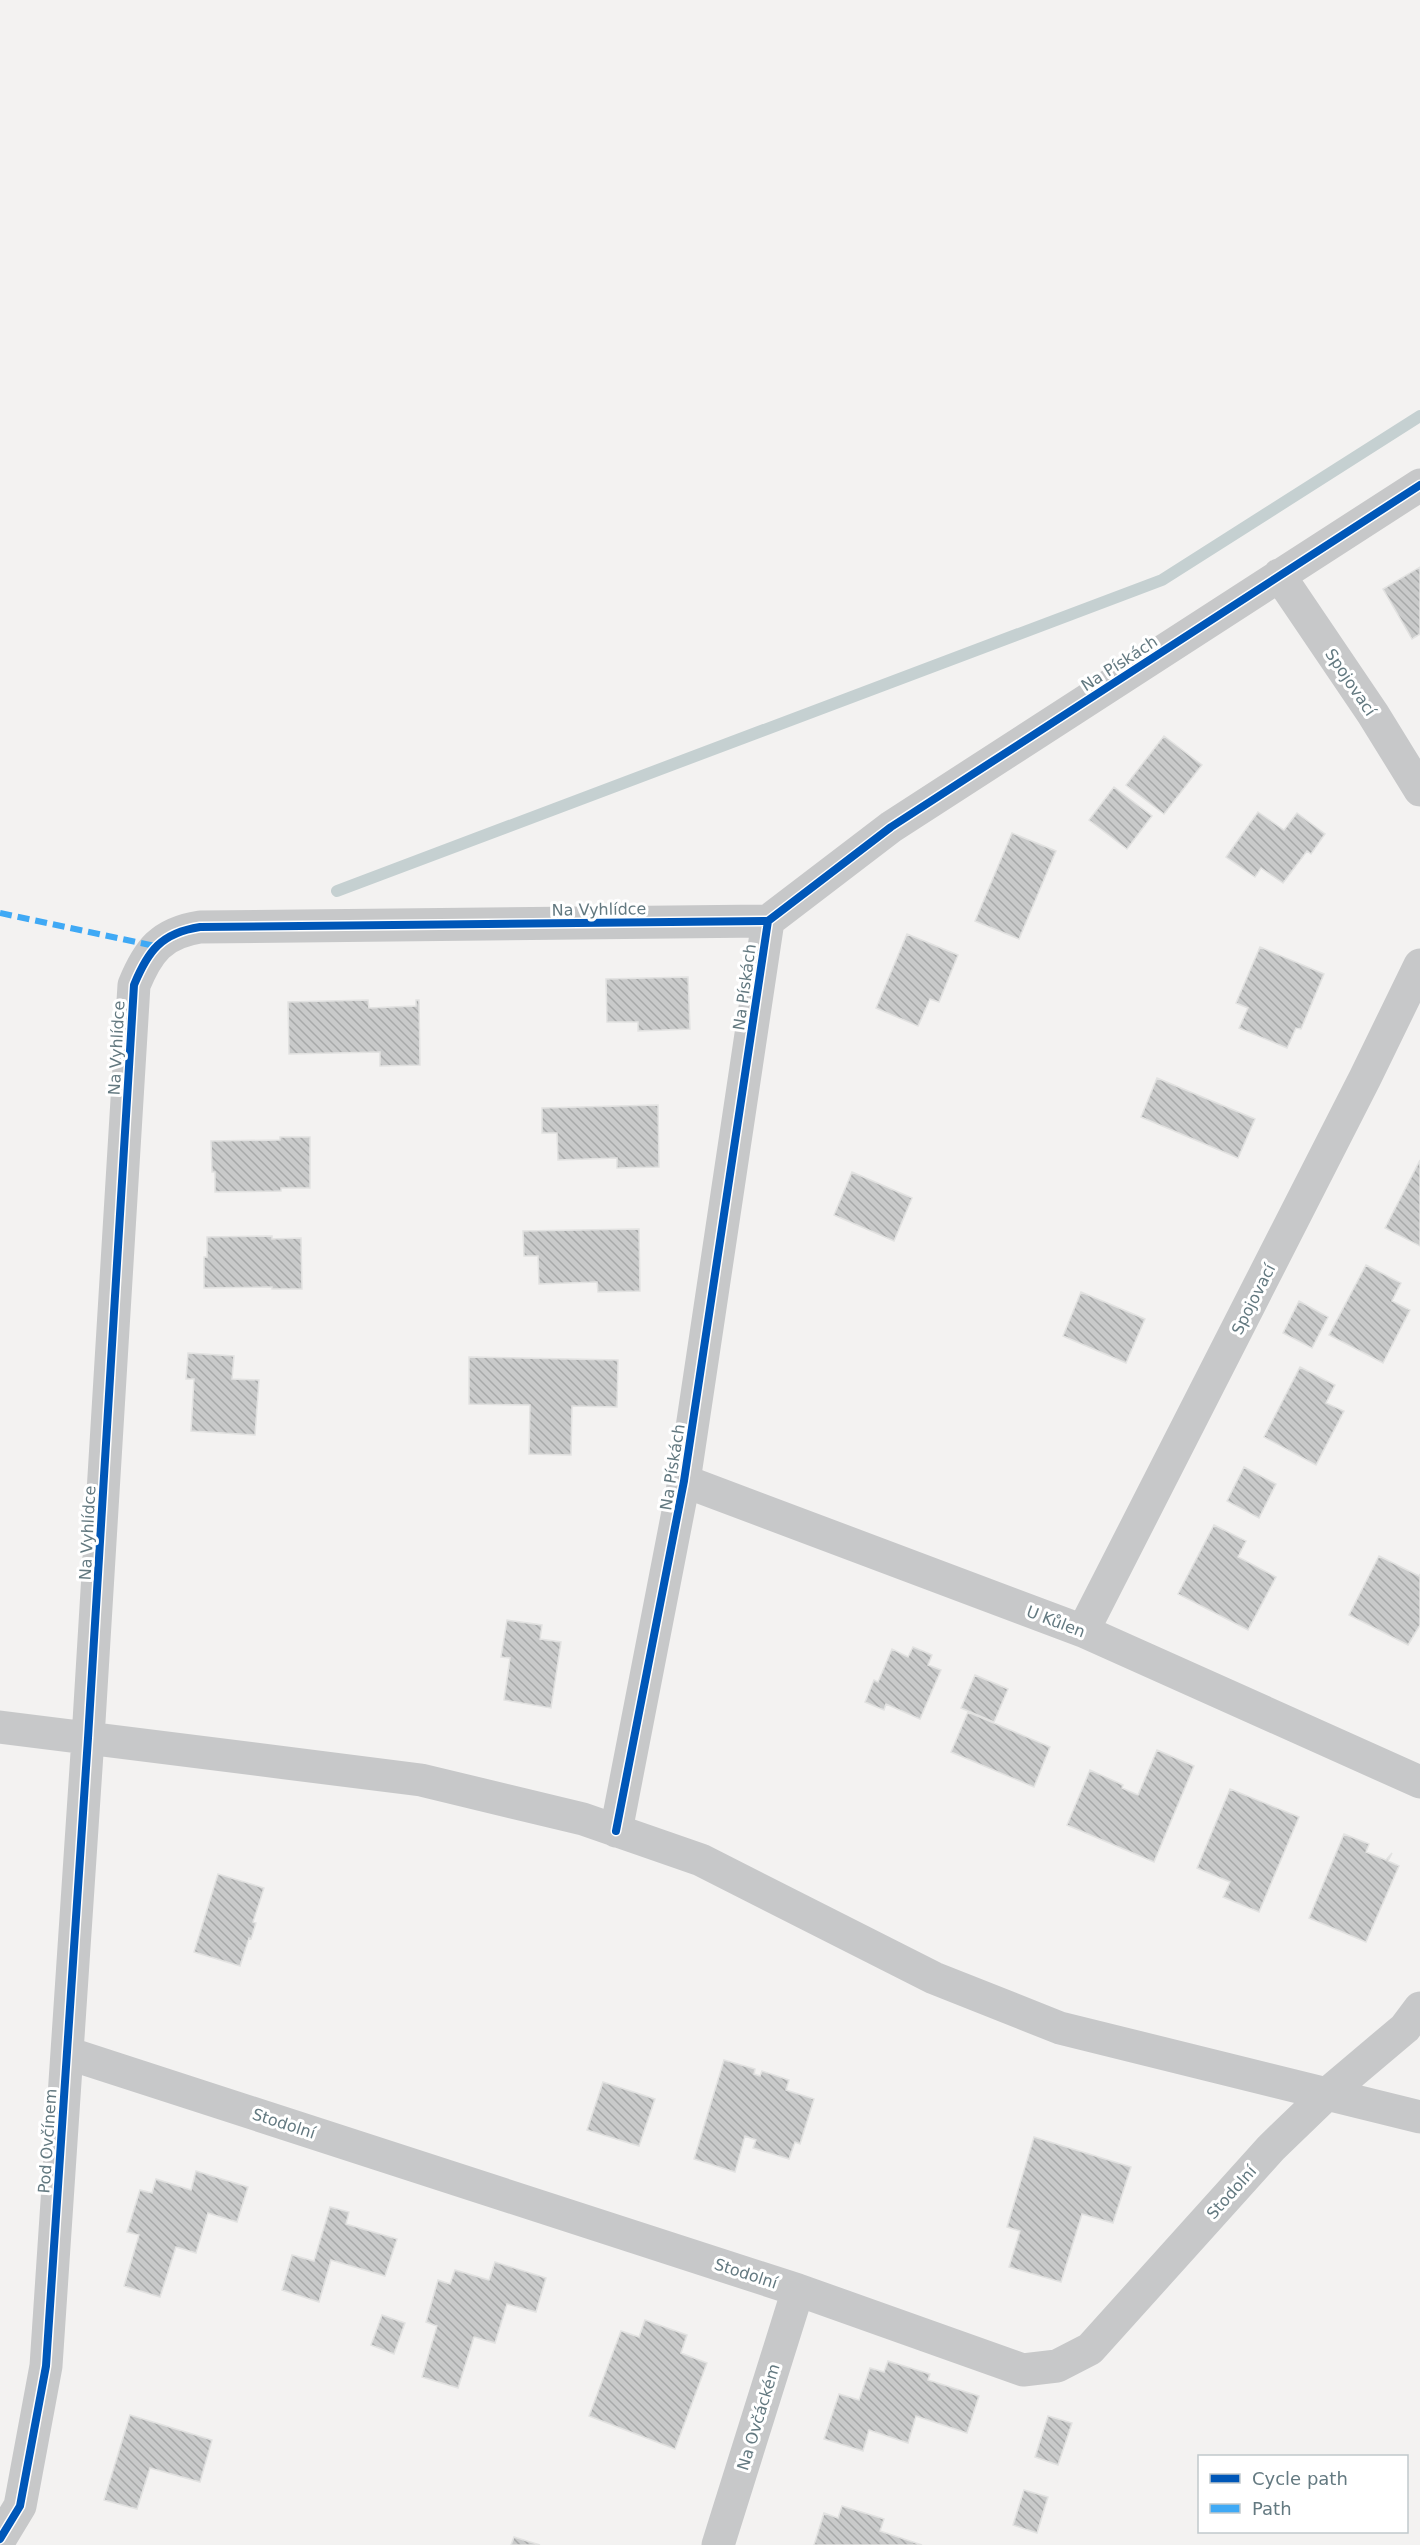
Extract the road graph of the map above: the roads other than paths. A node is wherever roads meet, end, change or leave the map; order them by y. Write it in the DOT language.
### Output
graph roads {
  1 [pos="1420,485"];
  2 [pos="1279,575"];
  3 [pos="1420,790"];
  4 [pos="768,921"];
  5 [pos="1420,965"];
  6 [pos="684,1481"];
  7 [pos="1083,1631"];
  8 [pos="0,1727"];
  9 [pos="88,1738"];
  10 [pos="1420,1782"];
  11 [pos="616,1831"];
  12 [pos="1420,2008"];
  13 [pos="67,2053"];
  14 [pos="1328,2093"];
  15 [pos="1420,2117"];
  16 [pos="798,2290"];
  17 [pos="0,2539"];
  18 [pos="718,2545"];
  1 -- 2 [label="street, Na Pískách"];
  2 -- 3 [label="street, Spojovací"];
  2 -- 4 [label="street, Na Pískách"];
  4 -- 6 [label="street, Na Pískách"];
  4 -- 9 [label="street, Na Vyhlídce"];
  5 -- 7 [label="street, Spojovací"];
  6 -- 7 [label="street, U Kůlen"];
  6 -- 11 [label="street, Na Pískách"];
  7 -- 10 [label="street, U Kůlen"];
  8 -- 9 [label="street"];
  9 -- 11 [label="street"];
  9 -- 13 [label="street, Pod Ovčínem"];
  11 -- 14 [label="street"];
  12 -- 14 [label="street, Stodolní"];
  13 -- 16 [label="street, Stodolní"];
  13 -- 17 [label="street, Pod Ovčínem"];
  14 -- 15 [label="street"];
  14 -- 16 [label="street, Stodolní"];
  16 -- 18 [label="street, Na Ovčáckém"];
}
